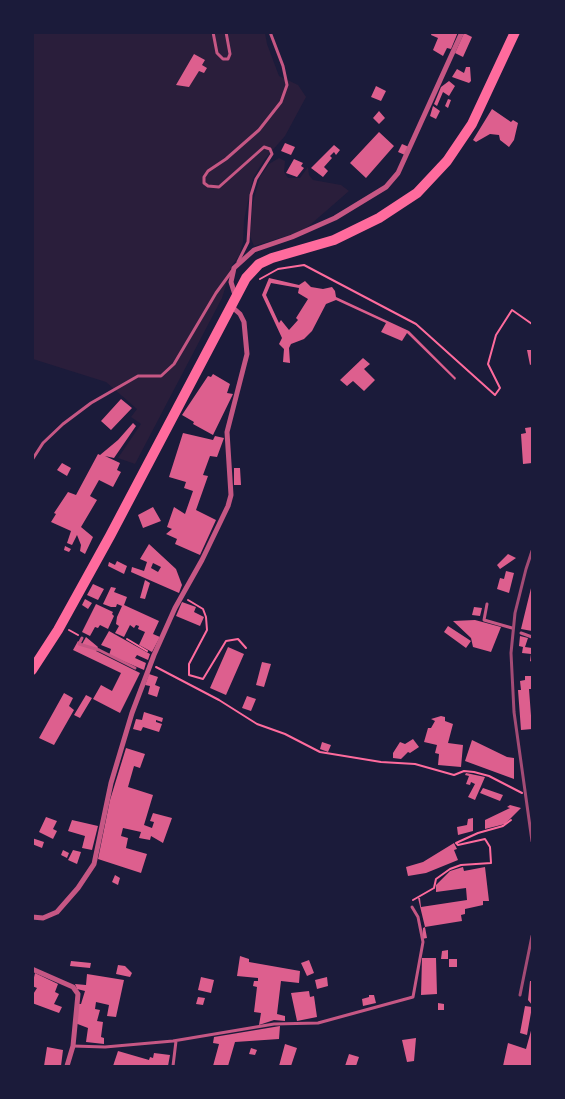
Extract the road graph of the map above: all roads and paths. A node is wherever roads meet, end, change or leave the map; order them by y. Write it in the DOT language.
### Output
graph roads {
  1 [pos="213,32"];
  2 [pos="226,32"];
  3 [pos="270,32"];
  4 [pos="462,32"];
  5 [pos="515,32"];
  6 [pos="234,268"];
  7 [pos="246,278"];
  8 [pos="233,301"];
  9 [pos="532,324"];
  10 [pos="32,460"];
  11 [pos="184,598"];
  12 [pos="487,604"];
  13 [pos="61,625"];
  14 [pos="512,628"];
  15 [pos="521,633"];
  16 [pos="532,637"];
  17 [pos="82,638"];
  18 [pos="126,639"];
  19 [pos="246,648"];
  20 [pos="154,655"];
  21 [pos="150,664"];
  22 [pos="135,668"];
  23 [pos="32,670"];
  24 [pos="522,793"];
  25 [pos="512,820"];
  26 [pos="412,907"];
  27 [pos="32,917"];
  28 [pos="32,969"];
  29 [pos="176,1041"];
  30 [pos="73,1046"];
  31 [pos="66,1066"];
  32 [pos="174,1066"];
  1 -- 2 [label="lane"];
  3 -- 6 [label="lane"];
  4 -- 6 [label="street"];
  5 -- 7 [label="main road"];
  6 -- 8 [label="street"];
  6 -- 10 [label="lane"];
  7 -- 8 [label="main road"];
  7 -- 9 [label="path"];
  8 -- 13 [label="main road"];
  8 -- 20 [label="street"];
  11 -- 19 [label="path"];
  12 -- 14 [label="lane"];
  13 -- 17 [label="path"];
  13 -- 23 [label="main road"];
  15 -- 16 [label="lane"];
  17 -- 22 [label="lane"];
  18 -- 20 [label="path"];
  20 -- 21 [label="street"];
  21 -- 24 [label="path"];
  21 -- 27 [label="street"];
  25 -- 26 [label="path"];
  26 -- 29 [label="lane"];
  28 -- 30 [label="street"];
  29 -- 30 [label="lane"];
  29 -- 32 [label="lane"];
  30 -- 31 [label="street"];
}
